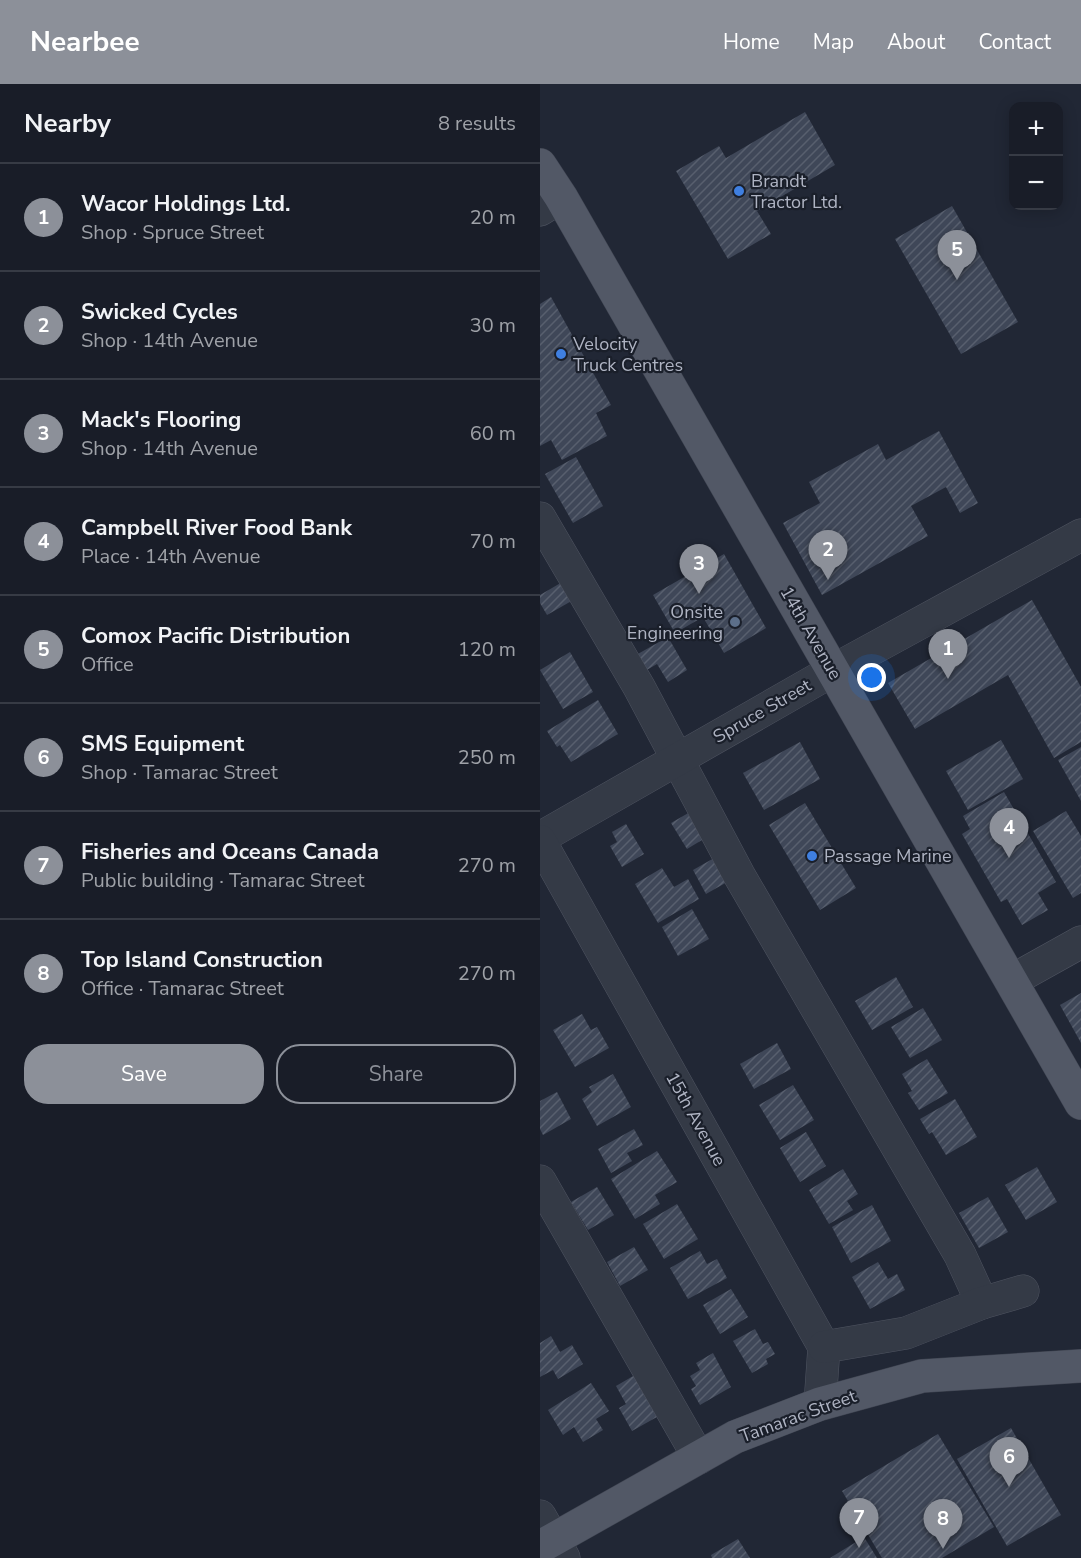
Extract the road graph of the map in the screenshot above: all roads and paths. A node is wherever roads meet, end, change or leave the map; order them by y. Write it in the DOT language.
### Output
graph roads {
  1 [pos="540,165"];
  2 [pos="551,203"];
  3 [pos="540,518"];
  4 [pos="1081,535"];
  5 [pos="832,670"];
  6 [pos="676,760"];
  7 [pos="540,840"];
  8 [pos="1081,942"];
  9 [pos="1011,981"];
  10 [pos="1081,1103"];
  11 [pos="540,1181"];
  12 [pos="1023,1291"];
  13 [pos="982,1303"];
  14 [pos="824,1347"];
  15 [pos="1078,1363"];
  16 [pos="820,1404"];
  17 [pos="699,1458"];
  18 [pos="549,1540"];
  1 -- 2 [label="main road, 14th Avenue"];
  2 -- 5 [label="main road, 14th Avenue"];
  3 -- 6 [label="street"];
  4 -- 5 [label="street, Spruce Street"];
  5 -- 6 [label="street, Spruce Street"];
  5 -- 9 [label="main road, 14th Avenue"];
  6 -- 7 [label="street, Spruce Street"];
  6 -- 13 [label="street"];
  7 -- 14 [label="street, 15th Avenue"];
  8 -- 9 [label="street"];
  9 -- 10 [label="main road, 14th Avenue"];
  11 -- 17 [label="street"];
  12 -- 13 [label="street"];
  13 -- 14 [label="street"];
  14 -- 16 [label="street"];
  15 -- 16 [label="main road, Tamarac Street"];
  16 -- 17 [label="main road, Tamarac Street"];
  17 -- 18 [label="main road, Tamarac Street"];
}
